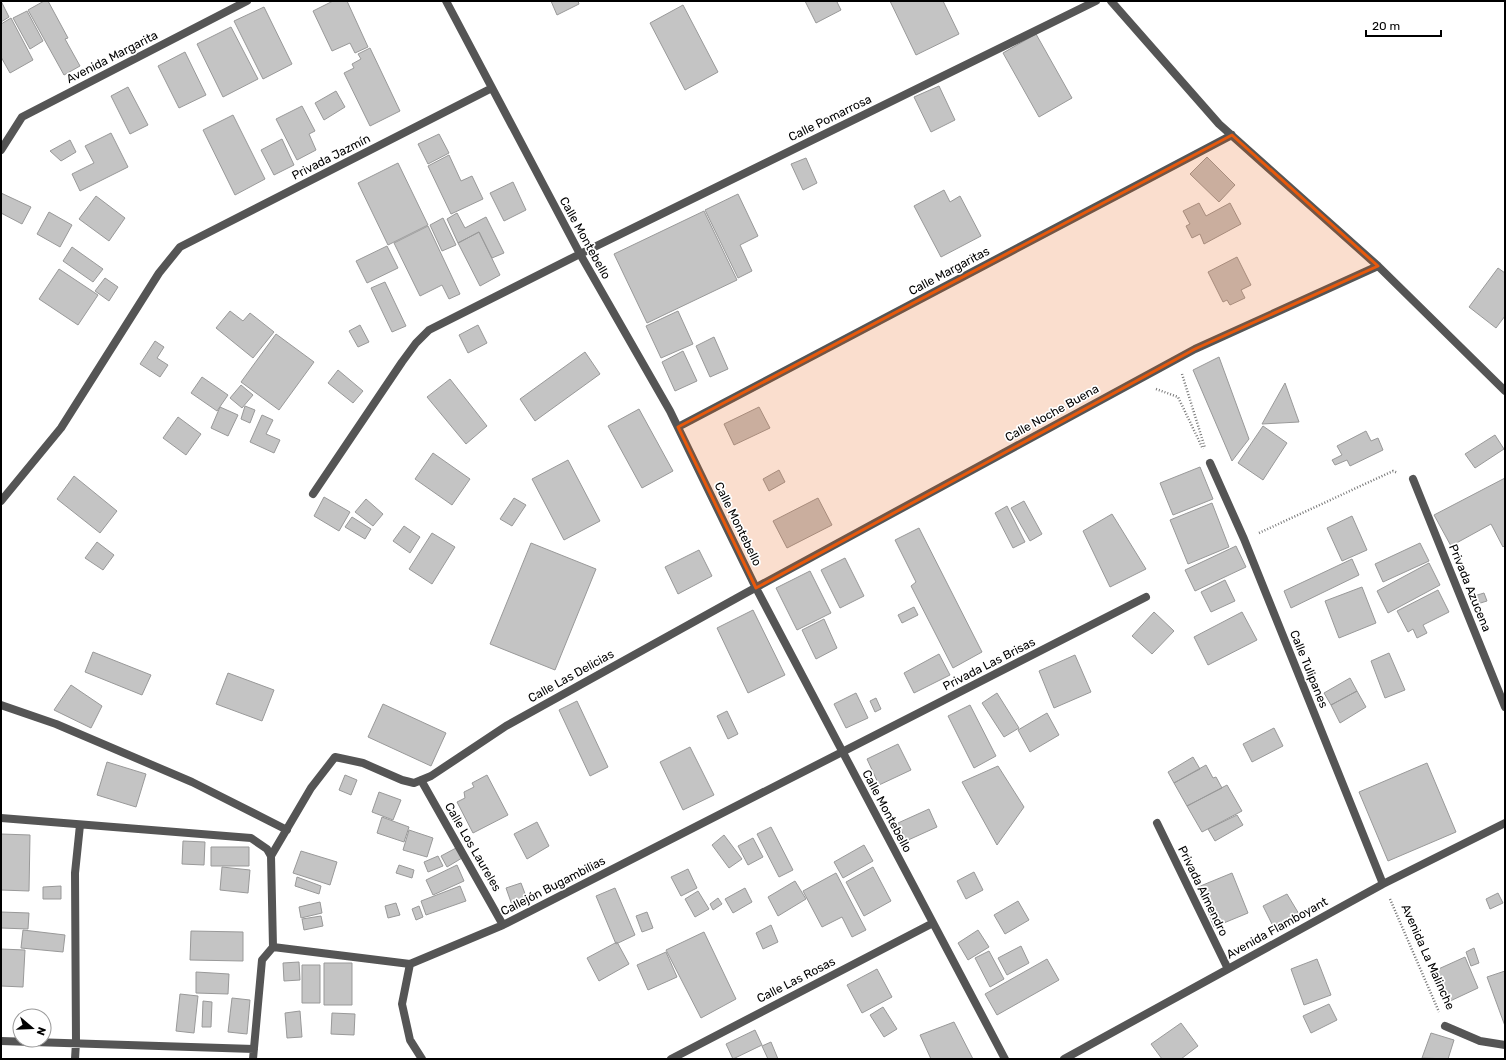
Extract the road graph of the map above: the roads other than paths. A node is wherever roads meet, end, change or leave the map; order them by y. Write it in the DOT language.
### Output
graph roads {
  1 [pos="248,1"];
  2 [pos="446,1"];
  3 [pos="1096,1"];
  4 [pos="1111,1"];
  5 [pos="239,3"];
  6 [pos="492,88"];
  7 [pos="1232,136"];
  8 [pos="1,150"];
  9 [pos="577,255"];
  10 [pos="1378,266"];
  11 [pos="1505,391"];
  12 [pos="678,427"];
  13 [pos="1210,463"];
  14 [pos="1413,479"];
  15 [pos="313,494"];
  16 [pos="1,501"];
  17 [pos="756,588"];
  18 [pos="744,594"];
  19 [pos="1146,597"];
  20 [pos="1,705"];
  21 [pos="1505,707"];
  22 [pos="843,752"];
  23 [pos="417,781"];
  24 [pos="1,818"];
  25 [pos="1157,823"];
  26 [pos="1505,823"];
  27 [pos="80,825"];
  28 [pos="287,830"];
  29 [pos="271,856"];
  30 [pos="1384,884"];
  31 [pos="933,923"];
  32 [pos="503,925"];
  33 [pos="273,947"];
  34 [pos="410,964"];
  35 [pos="1228,969"];
  36 [pos="1445,1026"];
  37 [pos="1,1041"];
  38 [pos="76,1042"];
  39 [pos="1505,1045"];
  40 [pos="254,1049"];
  41 [pos="75,1059"];
  42 [pos="253,1059"];
  43 [pos="422,1059"];
  44 [pos="671,1059"];
  45 [pos="1005,1059"];
  46 [pos="1064,1059"];
  1 -- 5 [label="street, Avenida Margarita"];
  2 -- 6 [label="street, Calle Montebello"];
  3 -- 9 [label="street, Calle Pomarrosa"];
  4 -- 7 [label="street"];
  5 -- 8 [label="street, Avenida Margarita"];
  6 -- 9 [label="street, Calle Montebello"];
  6 -- 16 [label="street, Privada Jazmín"];
  7 -- 10 [label="street"];
  7 -- 12 [label="street, Calle Margaritas"];
  9 -- 12 [label="street, Calle Montebello"];
  9 -- 15 [label="street, Calle Pomarrosa"];
  10 -- 11 [label="street"];
  10 -- 17 [label="street, Calle Noche Buena"];
  12 -- 17 [label="street, Calle Montebello"];
  13 -- 30 [label="street, Calle Tulipanes"];
  14 -- 21 [label="street, Privada Azucena"];
  17 -- 18 [label="street, Calle Noche Buena"];
  17 -- 22 [label="street, Calle Montebello"];
  18 -- 23 [label="street, Calle Las Delicias"];
  19 -- 22 [label="street, Privada Las Brisas"];
  20 -- 28 [label="street"];
  22 -- 31 [label="street, Calle Montebello"];
  22 -- 32 [label="street, Callejón Bugambilias"];
  23 -- 28 [label="street"];
  23 -- 32 [label="street, Calle Los Laureles"];
  24 -- 27 [label="street"];
  25 -- 35 [label="street, Privada Almendro"];
  26 -- 30 [label="street, Avenida Flamboyant"];
  27 -- 29 [label="street"];
  27 -- 38 [label="street"];
  28 -- 29 [label="street"];
  29 -- 33 [label="street"];
  30 -- 35 [label="street, Avenida Flamboyant"];
  31 -- 44 [label="street, Calle Las Rosas"];
  31 -- 45 [label="street, Calle Montebello"];
  32 -- 34 [label="street, Callejón Bugambilias"];
  33 -- 34 [label="street, Callejón Bugambilias"];
  33 -- 40 [label="street"];
  34 -- 43 [label="street"];
  35 -- 46 [label="street, Avenida Flamboyant"];
  36 -- 39 [label="street, Avenida La Malinche"];
  37 -- 38 [label="street"];
  38 -- 40 [label="street"];
  38 -- 41 [label="street"];
  40 -- 42 [label="street"];
}
